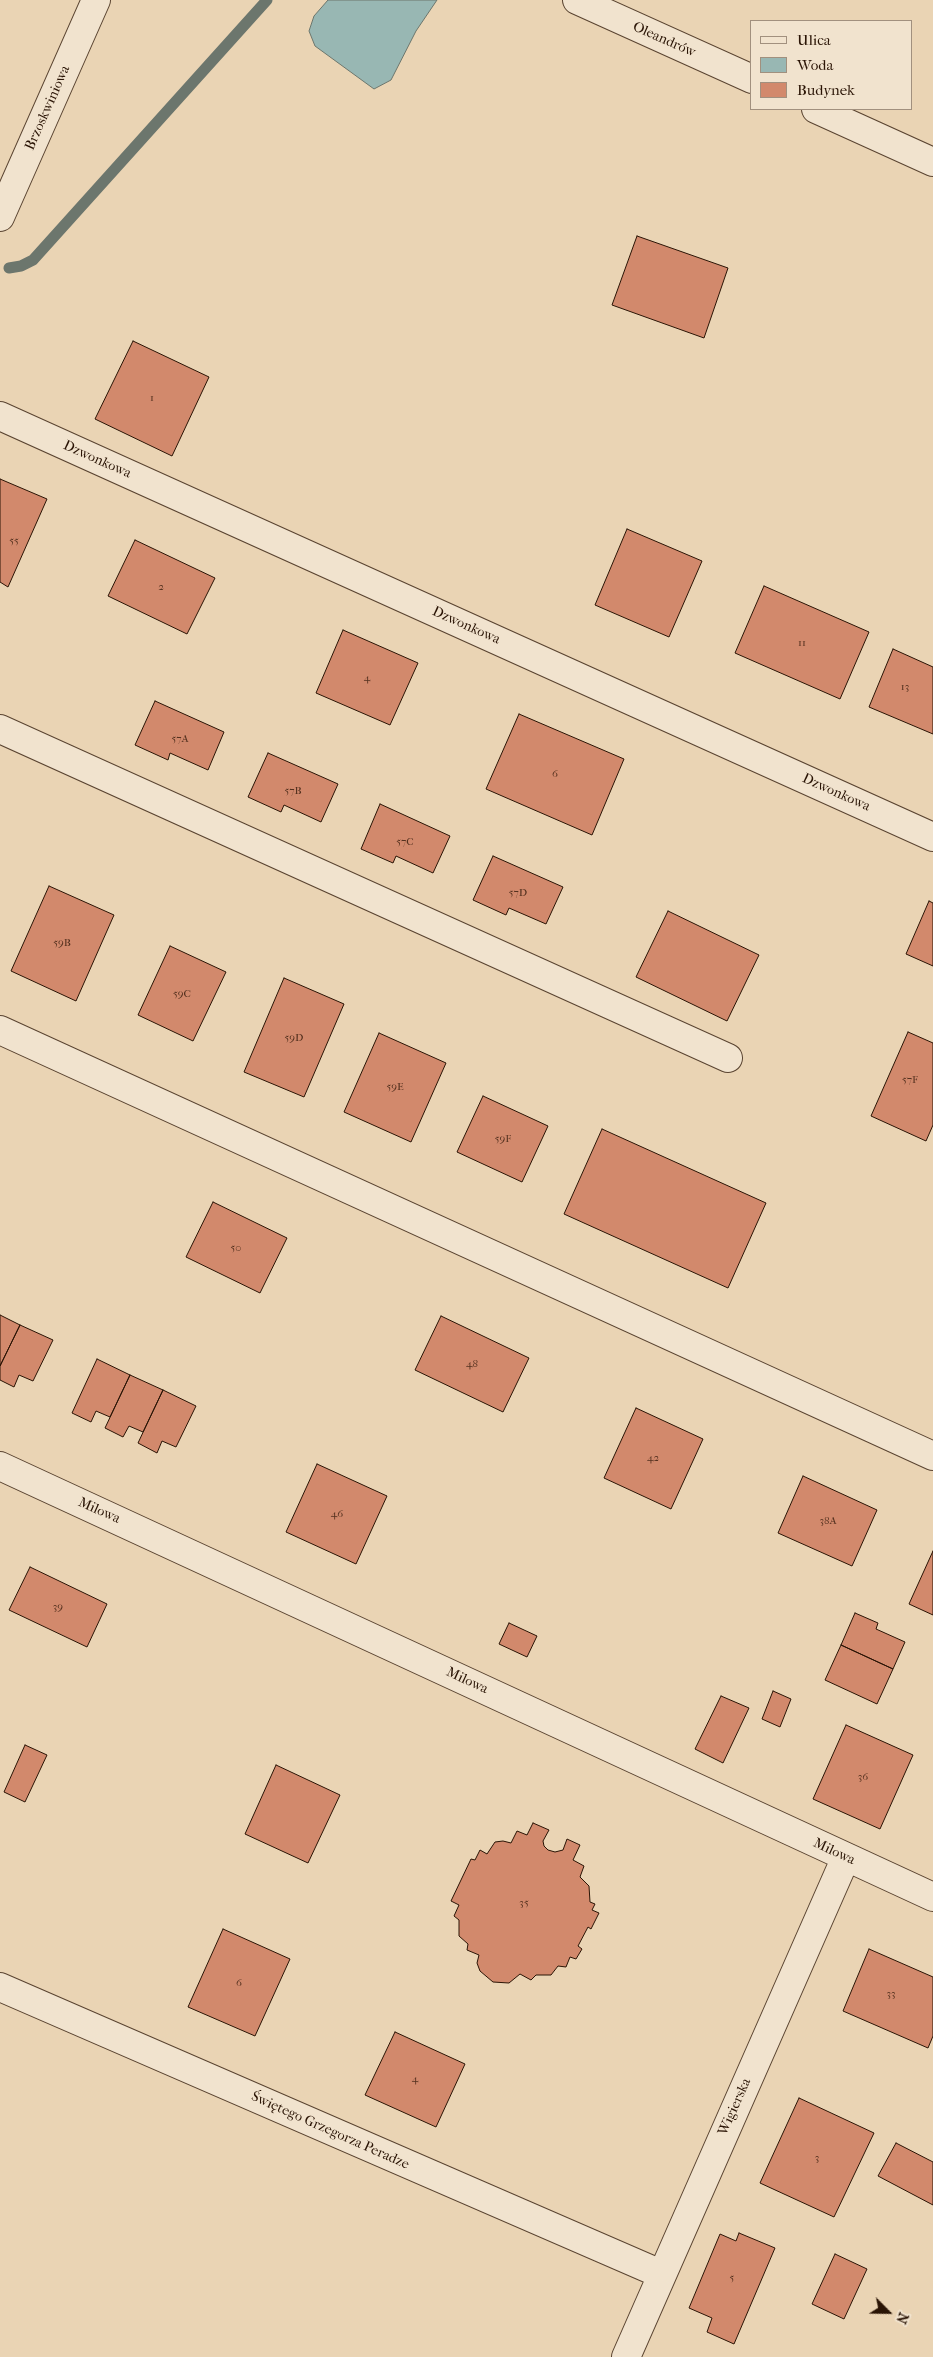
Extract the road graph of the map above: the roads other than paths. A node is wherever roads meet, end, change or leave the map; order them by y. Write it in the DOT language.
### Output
graph roads {
  1 [pos="96,0"];
  2 [pos="577,0"];
  3 [pos="750,79"];
  4 [pos="818,110"];
  5 [pos="933,162"];
  6 [pos="0,217"];
  7 [pos="0,416"];
  8 [pos="0,729"];
  9 [pos="933,837"];
  10 [pos="0,1030"];
  11 [pos="728,1058"];
  12 [pos="933,1456"];
  13 [pos="0,1466"];
  14 [pos="846,1857"];
  15 [pos="933,1897"];
  16 [pos="0,1987"];
  17 [pos="661,2274"];
  18 [pos="626,2357"];
  1 -- 6 [label="street, Brzoskwiniowa"];
  2 -- 3 [label="street, Oleandrów"];
  4 -- 5 [label="street"];
  7 -- 9 [label="street, Dzwonkowa"];
  8 -- 11 [label="street"];
  10 -- 12 [label="street"];
  13 -- 14 [label="street, Milowa"];
  14 -- 15 [label="street, Milowa"];
  14 -- 17 [label="street, Wigierska"];
  16 -- 17 [label="street, Świętego Grzegorza Peradze"];
  17 -- 18 [label="street, Wigierska"];
}
